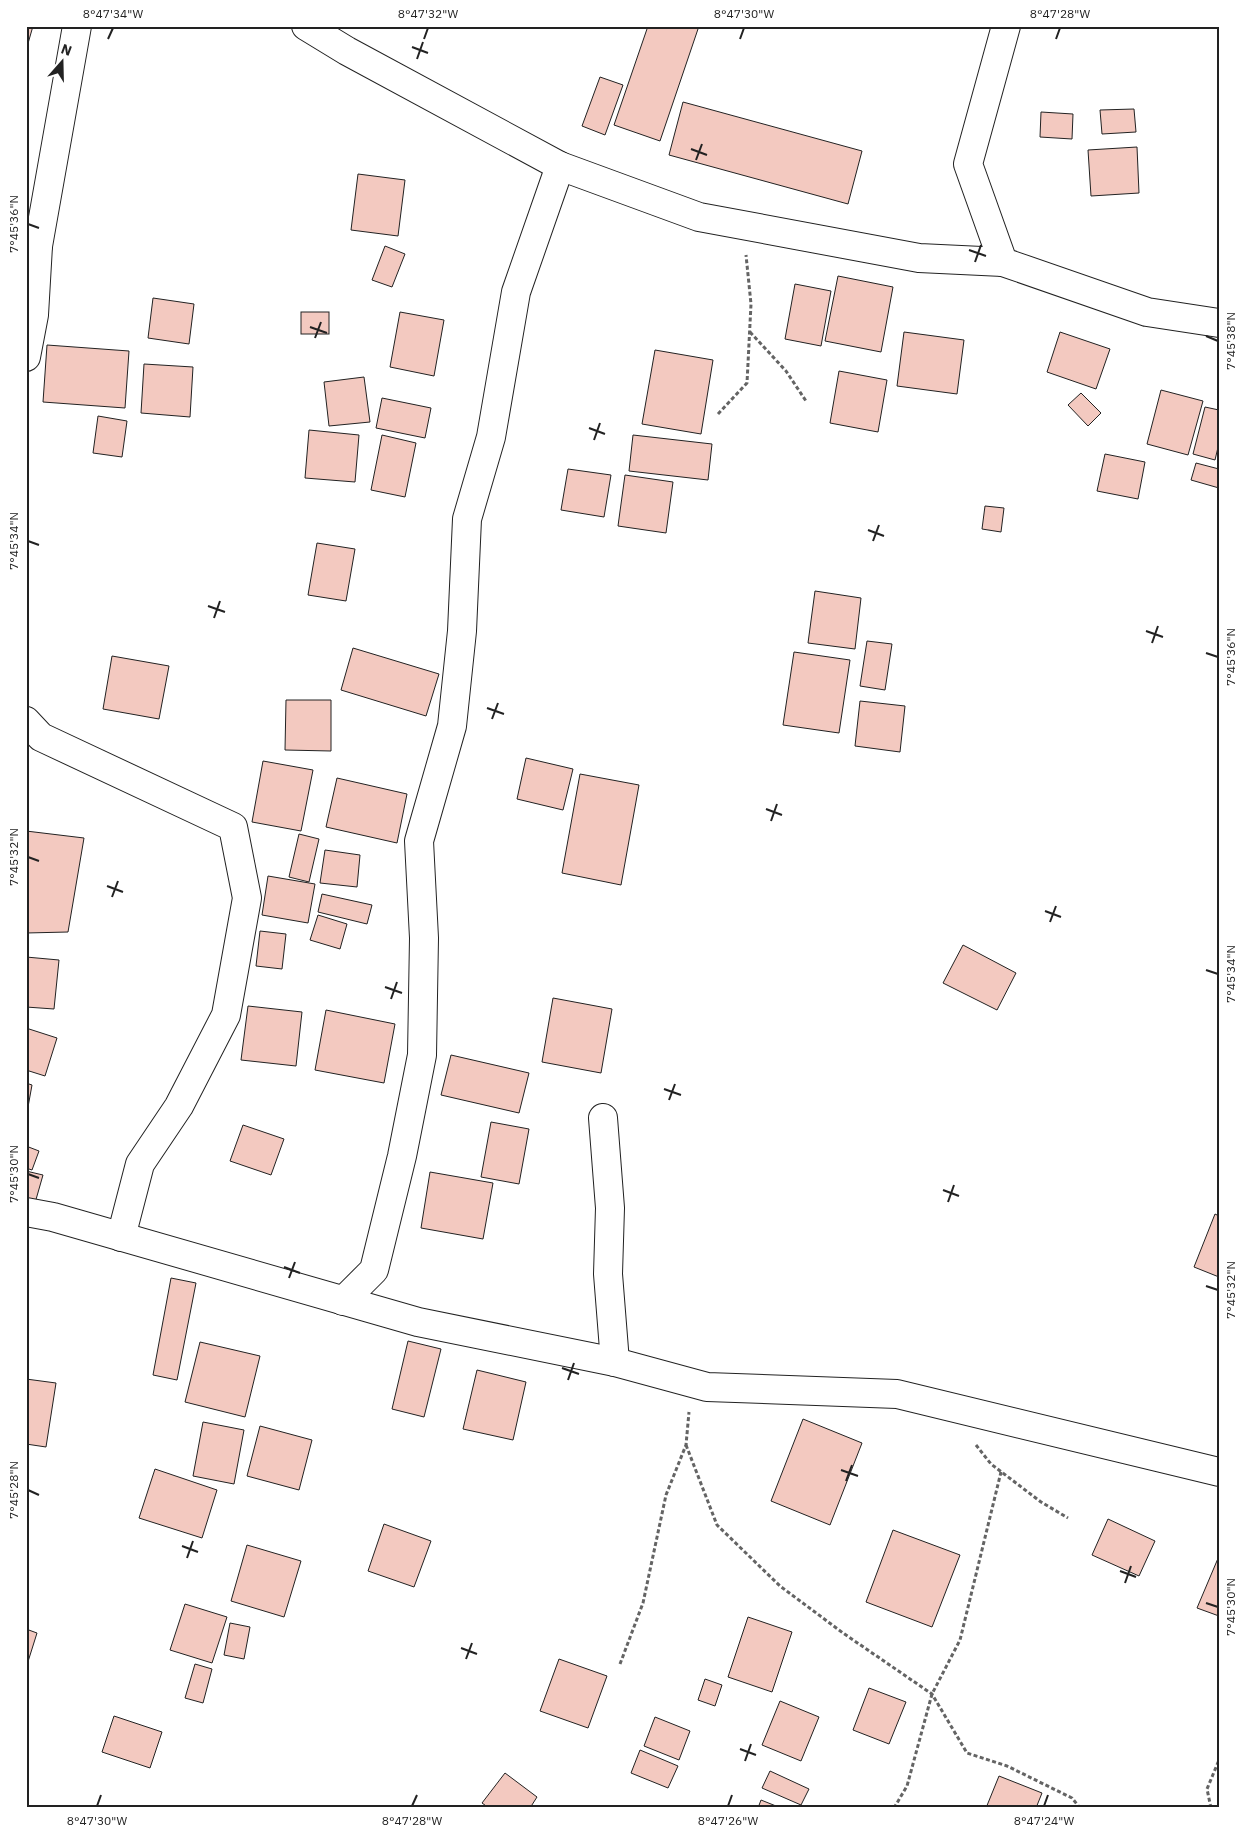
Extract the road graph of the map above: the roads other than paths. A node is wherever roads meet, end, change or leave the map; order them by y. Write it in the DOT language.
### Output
graph roads {
  1 [pos="77,26"];
  2 [pos="306,26"];
  3 [pos="1006,26"];
  4 [pos="560,166"];
  5 [pos="32,242"];
  6 [pos="1002,262"];
  7 [pos="1219,323"];
  8 [pos="26,356"];
  9 [pos="26,721"];
  10 [pos="603,1118"];
  11 [pos="26,1212"];
  12 [pos="122,1237"];
  13 [pos="343,1301"];
  14 [pos="615,1362"];
  15 [pos="1219,1472"];
  1 -- 5 [label="street"];
  2 -- 4 [label="street"];
  3 -- 6 [label="street"];
  4 -- 6 [label="street"];
  4 -- 13 [label="street"];
  5 -- 8 [label="street"];
  6 -- 7 [label="street"];
  9 -- 12 [label="street"];
  10 -- 14 [label="street"];
  11 -- 12 [label="street"];
  12 -- 13 [label="street"];
  13 -- 14 [label="street"];
  14 -- 15 [label="street"];
}
